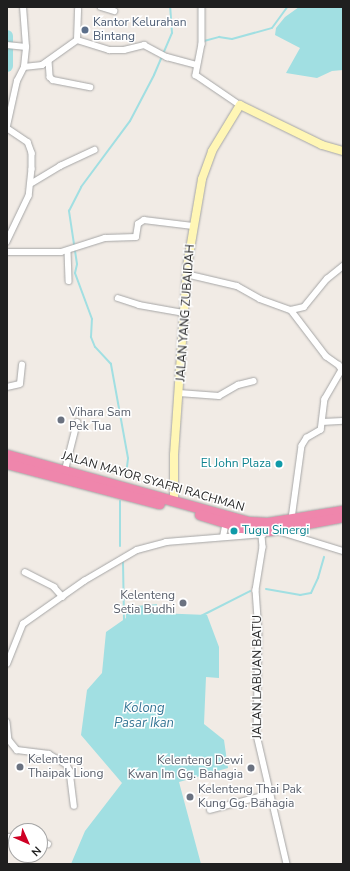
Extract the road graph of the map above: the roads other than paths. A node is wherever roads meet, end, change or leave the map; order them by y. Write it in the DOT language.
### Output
graph roads {
  1 [pos="23,7"];
  2 [pos="101,7"];
  3 [pos="202,7"];
  4 [pos="78,10"];
  5 [pos="114,11"];
  6 [pos="77,40"];
  7 [pos="10,45"];
  8 [pos="26,47"];
  9 [pos="49,61"];
  10 [pos="196,65"];
  11 [pos="24,66"];
  12 [pos="90,87"];
  13 [pos="240,105"];
  14 [pos="7,127"];
  15 [pos="95,150"];
  16 [pos="343,151"];
  17 [pos="32,183"];
  18 [pos="193,226"];
  19 [pos="7,242"];
  20 [pos="69,251"];
  21 [pos="7,252"];
  22 [pos="343,266"];
  23 [pos="186,274"];
  24 [pos="69,281"];
  25 [pos="118,298"];
  26 [pos="291,310"];
  27 [pos="184,313"];
  28 [pos="22,365"];
  29 [pos="343,370"];
  30 [pos="254,381"];
  31 [pos="7,387"];
  32 [pos="179,393"];
  33 [pos="343,421"];
  34 [pos="322,422"];
  35 [pos="77,424"];
  36 [pos="7,455"];
  37 [pos="7,464"];
  38 [pos="65,470"];
  39 [pos="174,501"];
  40 [pos="343,511"];
  41 [pos="343,517"];
  42 [pos="292,519"];
  43 [pos="226,522"];
  44 [pos="269,532"];
  45 [pos="223,537"];
  46 [pos="343,551"];
  47 [pos="26,572"];
  48 [pos="63,597"];
  49 [pos="7,664"];
  50 [pos="7,722"];
  51 [pos="270,794"];
  52 [pos="74,806"];
  53 [pos="210,810"];
  54 [pos="287,864"];
  1 -- 8 [label="street"];
  2 -- 5 [label="street"];
  3 -- 10 [label="street"];
  4 -- 6 [label="street"];
  6 -- 9 [label="street"];
  6 -- 10 [label="street"];
  7 -- 8 [label="street"];
  8 -- 11 [label="street"];
  9 -- 11 [label="street"];
  9 -- 12 [label="street"];
  10 -- 13 [label="street"];
  11 -- 14 [label="street"];
  13 -- 16 [label="street"];
  13 -- 18 [label="street, JALAN YANG ZUBAIDAH"];
  14 -- 17 [label="street"];
  15 -- 17 [label="street"];
  17 -- 19 [label="street"];
  18 -- 20 [label="street"];
  18 -- 23 [label="street, JALAN YANG ZUBAIDAH"];
  20 -- 21 [label="street"];
  20 -- 24 [label="street"];
  22 -- 26 [label="street"];
  23 -- 26 [label="street"];
  23 -- 27 [label="street, JALAN YANG ZUBAIDAH"];
  25 -- 27 [label="street"];
  26 -- 29 [label="street"];
  27 -- 32 [label="street, JALAN YANG ZUBAIDAH"];
  28 -- 31 [label="street"];
  29 -- 34 [label="street"];
  30 -- 32 [label="street"];
  32 -- 39 [label="street, JALAN YANG ZUBAIDAH"];
  33 -- 34 [label="street"];
  34 -- 42 [label="street"];
  35 -- 38 [label="street"];
  36 -- 38 [label="highway, JALAN MAYOR SYAFRI RACHMAN"];
  37 -- 43 [label="highway, JALAN MAYOR SYAFRI RACHMAN"];
  38 -- 39 [label="highway, JALAN MAYOR SYAFRI RACHMAN"];
  39 -- 42 [label="highway, JALAN MAYOR SYAFRI RACHMAN"];
  40 -- 42 [label="highway, JALAN MAYOR SYAFRI RACHMAN"];
  41 -- 44 [label="highway, JALAN MAYOR SYAFRI RACHMAN"];
  43 -- 44 [label="highway, JALAN MAYOR SYAFRI RACHMAN"];
  43 -- 45 [label="street"];
  44 -- 45 [label="street"];
  44 -- 46 [label="street"];
  44 -- 51 [label="street, JALAN LABUAN BATU"];
  45 -- 48 [label="street"];
  47 -- 48 [label="street"];
  48 -- 49 [label="street"];
  50 -- 52 [label="street"];
  51 -- 53 [label="street"];
  51 -- 54 [label="street, JALAN LABUAN BATU"];
}
